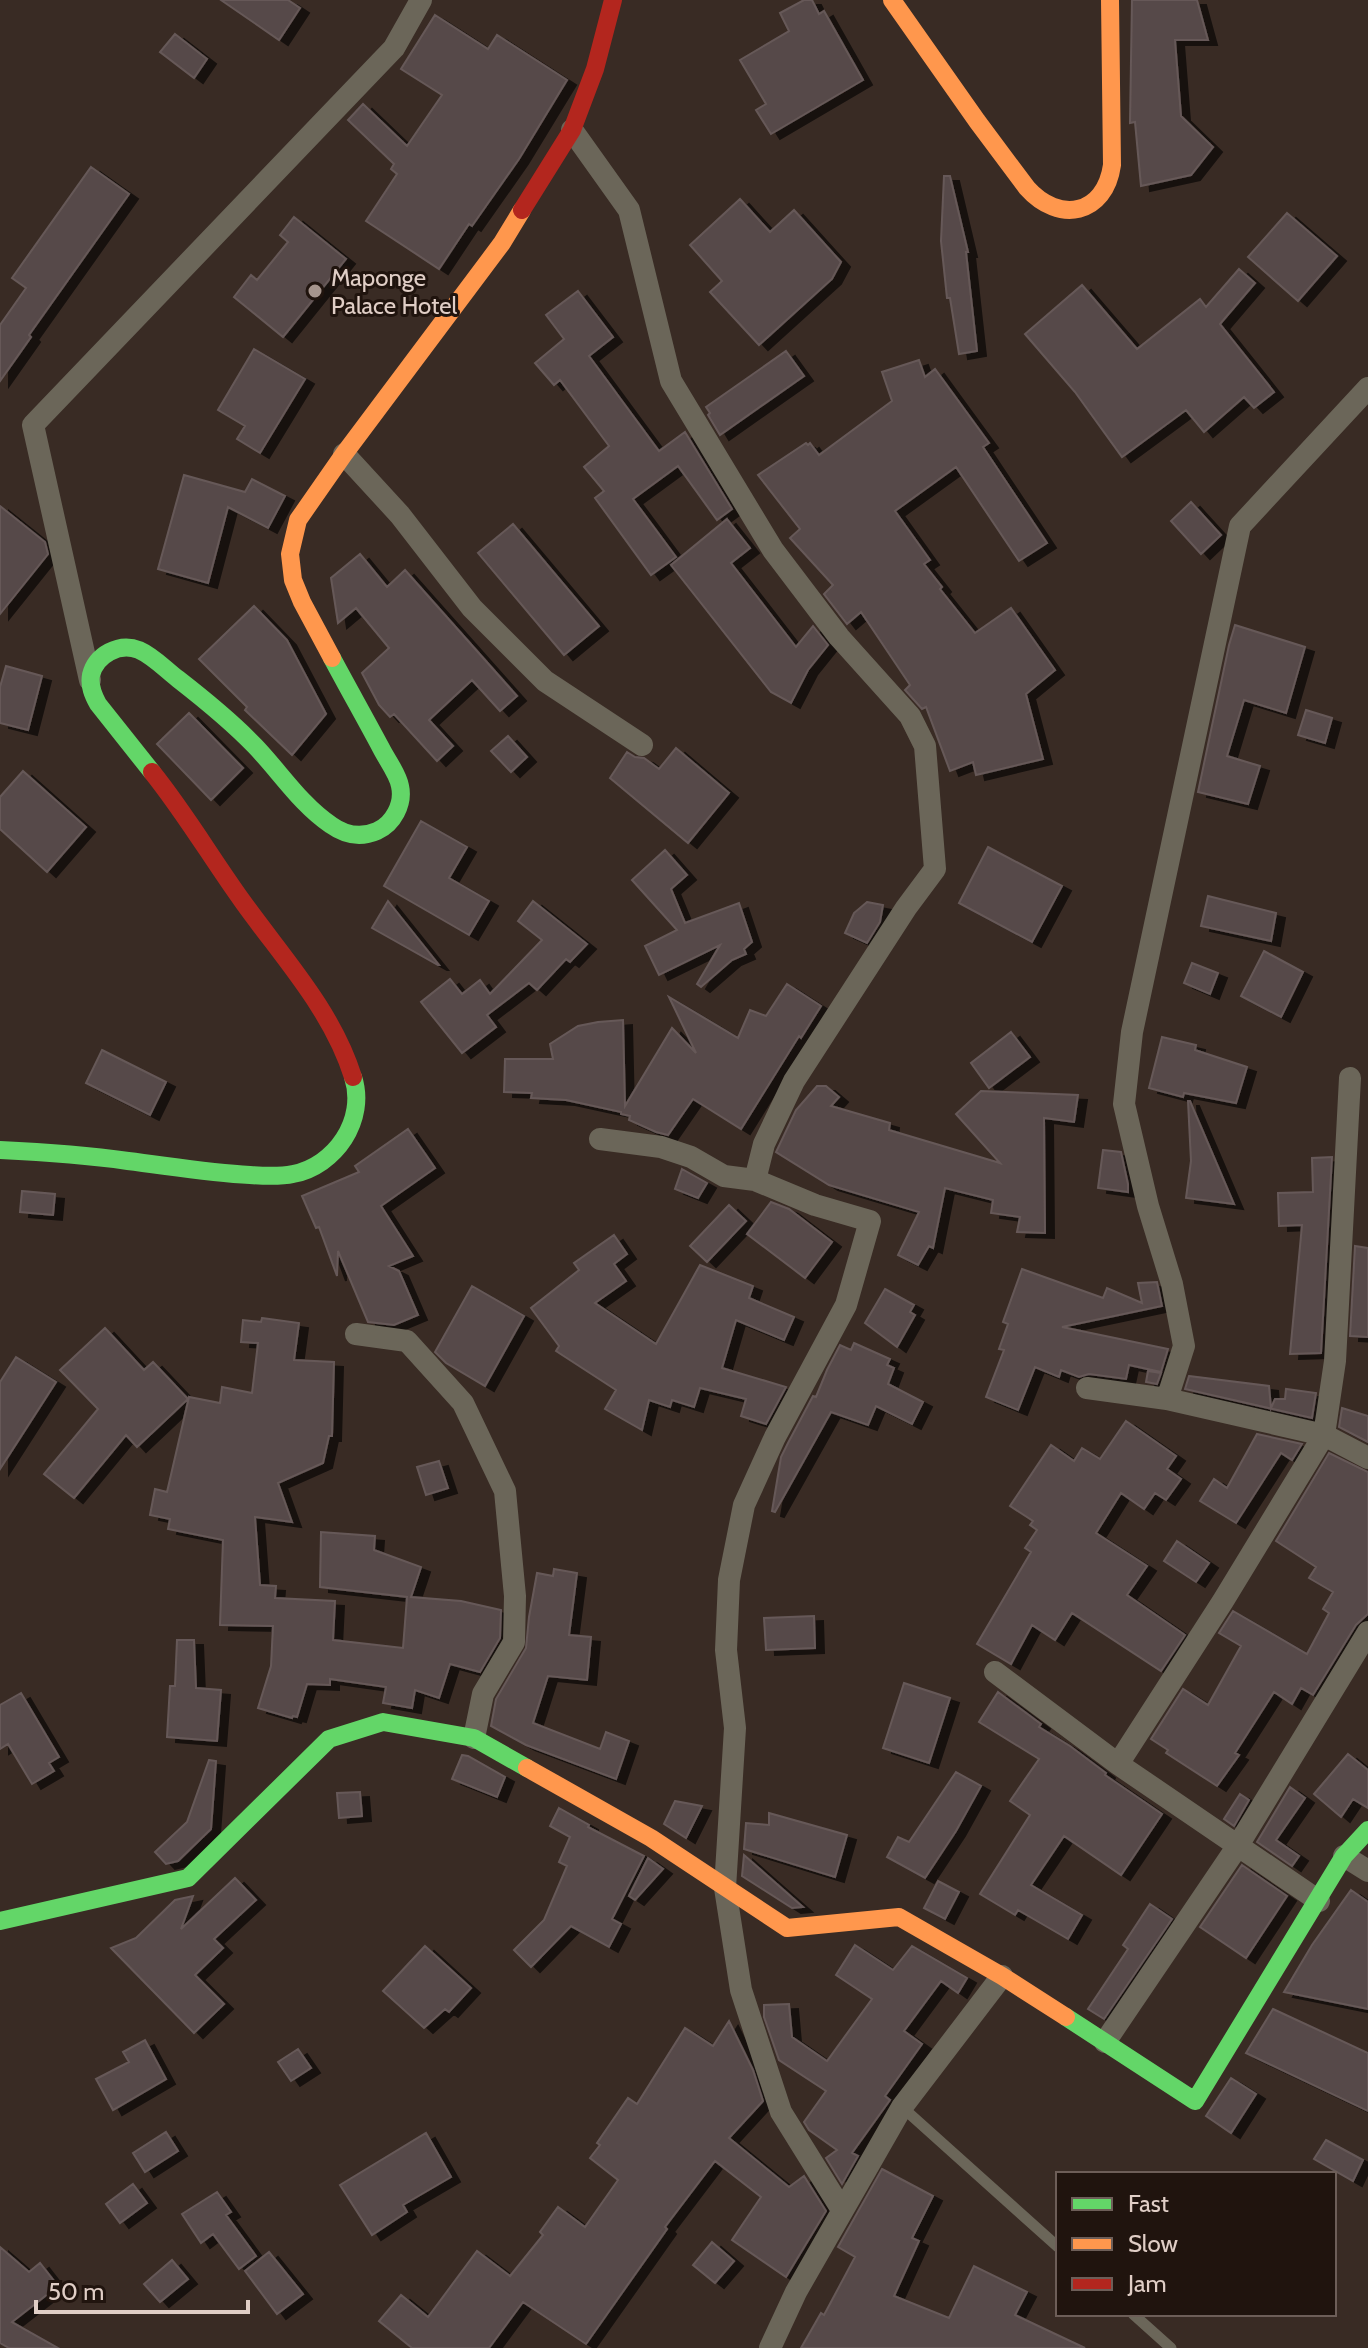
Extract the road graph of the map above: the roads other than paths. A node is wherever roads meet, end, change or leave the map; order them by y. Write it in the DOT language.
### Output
graph roads {
  1 [pos="421,0"];
  2 [pos="613,0"];
  3 [pos="892,0"];
  4 [pos="1110,0"];
  5 [pos="572,130"];
  6 [pos="1368,388"];
  7 [pos="344,454"];
  8 [pos="90,681"];
  9 [pos="642,745"];
  10 [pos="1350,1078"];
  11 [pos="600,1139"];
  12 [pos="0,1150"];
  13 [pos="755,1180"];
  14 [pos="356,1334"];
  15 [pos="1087,1388"];
  16 [pos="1167,1399"];
  17 [pos="1324,1435"];
  18 [pos="1368,1458"];
  19 [pos="1368,1632"];
  20 [pos="995,1672"];
  21 [pos="474,1738"];
  22 [pos="1118,1764"];
  23 [pos="1368,1830"];
  24 [pos="1237,1847"];
  25 [pos="1344,1856"];
  26 [pos="1368,1871"];
  27 [pos="725,1888"];
  28 [pos="1319,1901"];
  29 [pos="0,1921"];
  30 [pos="1002,1976"];
  31 [pos="1105,2042"];
  32 [pos="902,2107"];
  33 [pos="842,2210"];
  34 [pos="1056,2245"];
  35 [pos="1135,2316"];
  36 [pos="770,2348"];
  37 [pos="1171,2348"];
  1 -- 8 [label="street"];
  2 -- 5 [label="street"];
  3 -- 4 [label="street"];
  5 -- 7 [label="street"];
  5 -- 13 [label="street"];
  6 -- 16 [label="street"];
  7 -- 8 [label="street"];
  7 -- 9 [label="street"];
  8 -- 12 [label="street"];
  10 -- 17 [label="street"];
  11 -- 13 [label="street"];
  13 -- 27 [label="street"];
  14 -- 21 [label="street"];
  15 -- 16 [label="street"];
  16 -- 17 [label="street"];
  17 -- 18 [label="street"];
  17 -- 22 [label="street"];
  19 -- 24 [label="street"];
  20 -- 22 [label="street"];
  21 -- 27 [label="street"];
  21 -- 29 [label="street"];
  22 -- 24 [label="street"];
  23 -- 25 [label="street"];
  24 -- 28 [label="street"];
  24 -- 31 [label="street"];
  25 -- 26 [label="street"];
  25 -- 28 [label="street"];
  27 -- 30 [label="street"];
  27 -- 33 [label="street"];
  28 -- 31 [label="street"];
  30 -- 31 [label="street"];
  30 -- 32 [label="street"];
  32 -- 33 [label="street"];
  32 -- 34 [label="lane"];
  33 -- 36 [label="street"];
  35 -- 37 [label="lane"];
}
